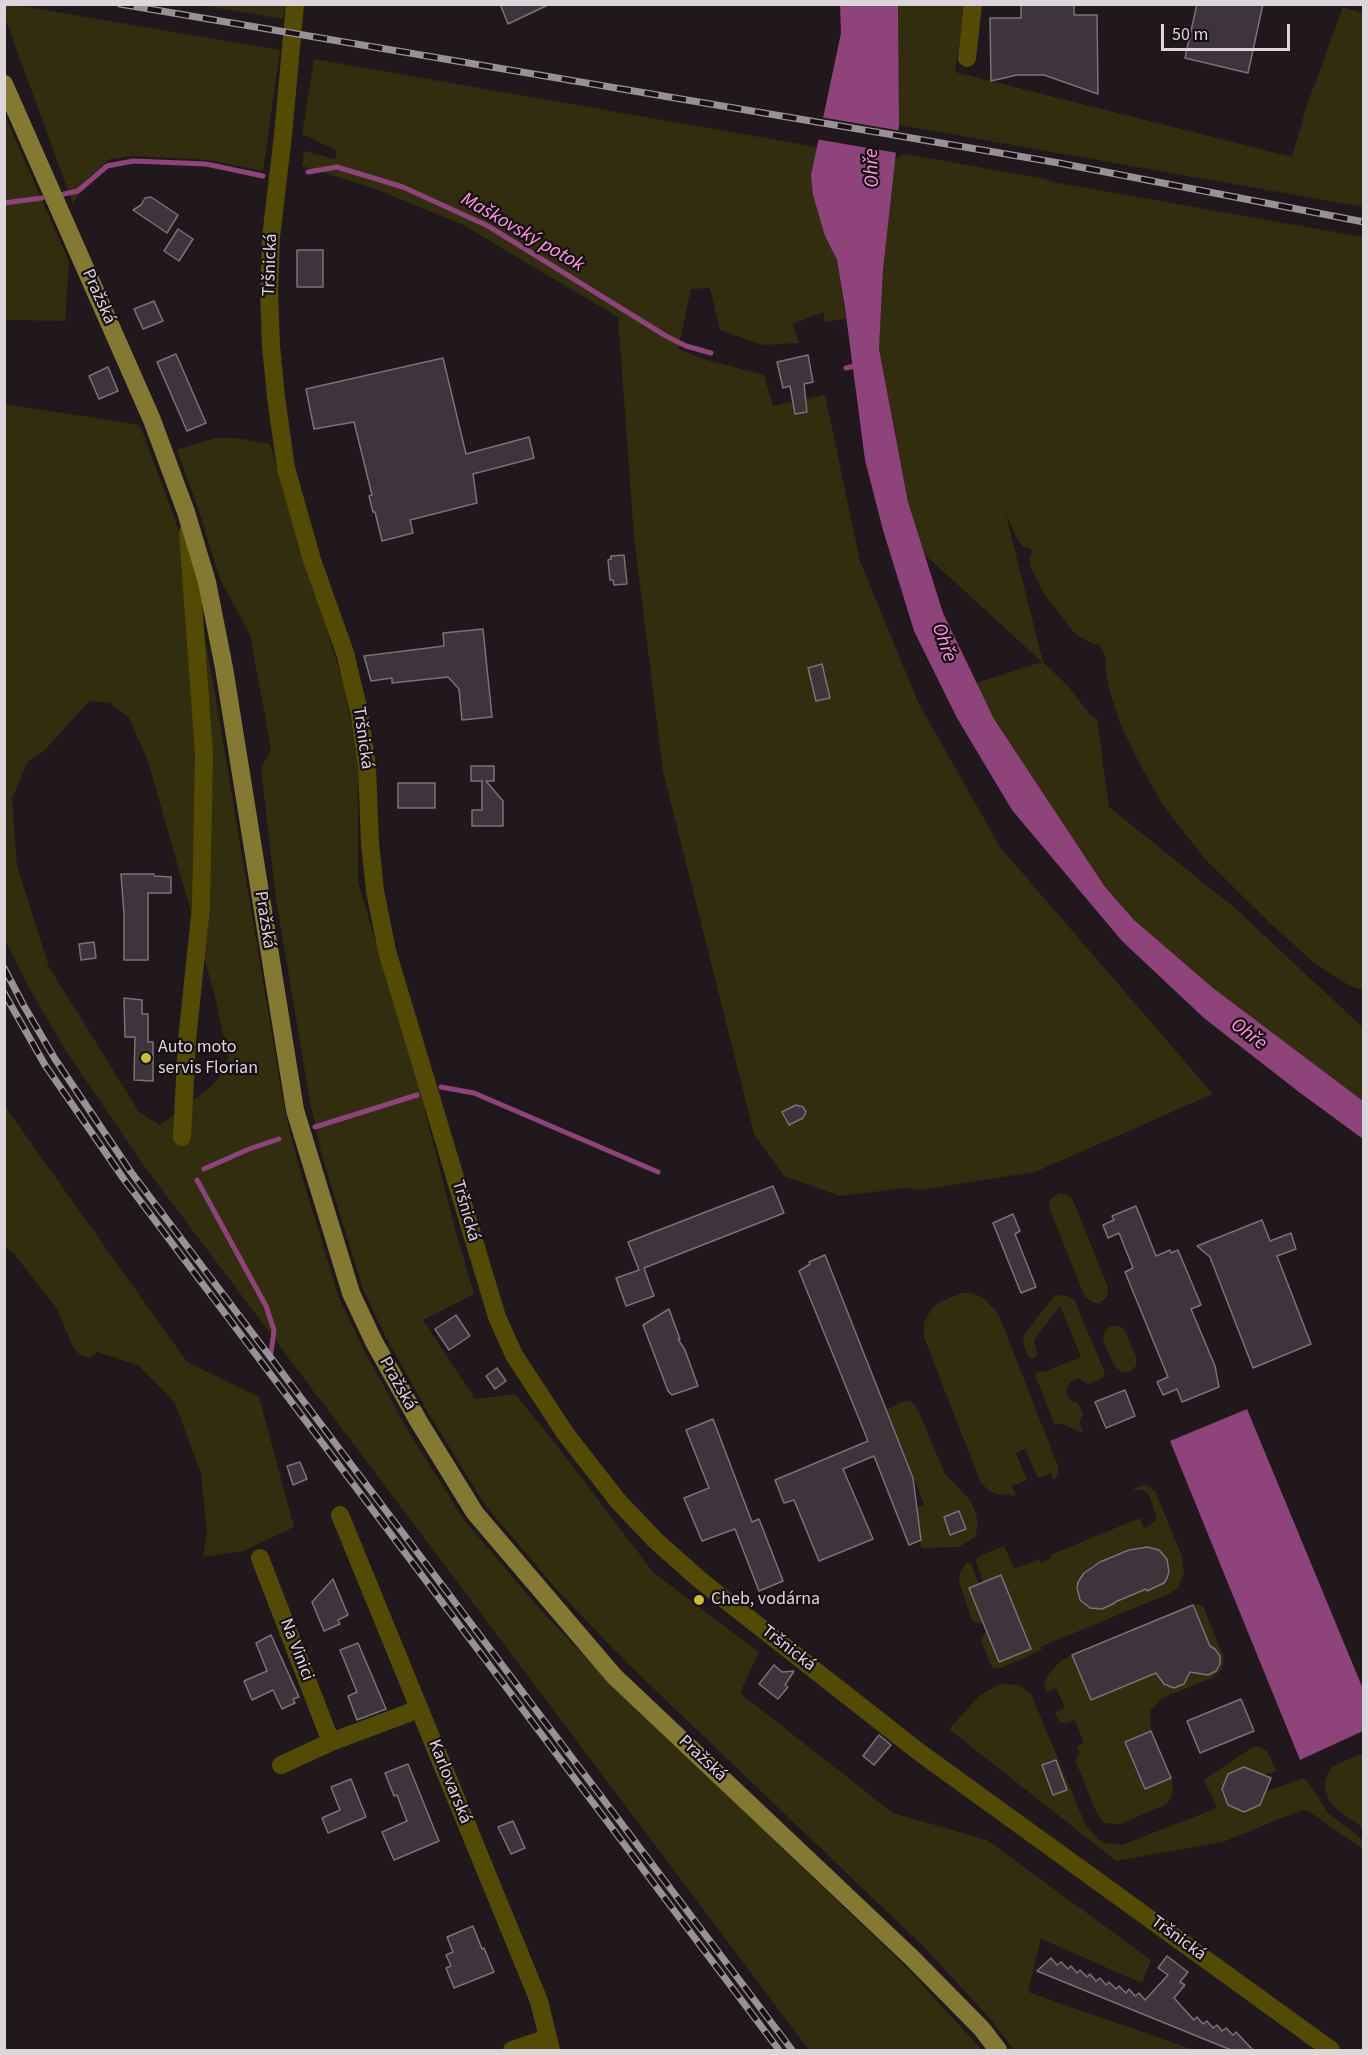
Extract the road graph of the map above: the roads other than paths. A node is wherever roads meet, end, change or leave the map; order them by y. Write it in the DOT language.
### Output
graph roads {
  1 [pos="295,4"];
  2 [pos="973,4"];
  3 [pos="967,58"];
  4 [pos="4,84"];
  5 [pos="186,513"];
  6 [pos="183,1137"];
  7 [pos="340,1515"];
  8 [pos="260,1558"];
  9 [pos="419,1709"];
  10 [pos="331,1742"];
  11 [pos="281,1765"];
  12 [pos="550,2044"];
  13 [pos="512,2050"];
  14 [pos="998,2050"];
  15 [pos="1331,2050"];
  1 -- 15 [label="street, Tršnická"];
  2 -- 3 [label="street"];
  4 -- 5 [label="main road, Pražská"];
  5 -- 6 [label="street, Pražská"];
  5 -- 14 [label="main road, Pražská"];
  7 -- 9 [label="street, Karlovarská"];
  8 -- 10 [label="street, Na Vinici"];
  9 -- 10 [label="street"];
  9 -- 12 [label="street, Karlovarská"];
  10 -- 11 [label="street"];
  12 -- 13 [label="street"];
}
